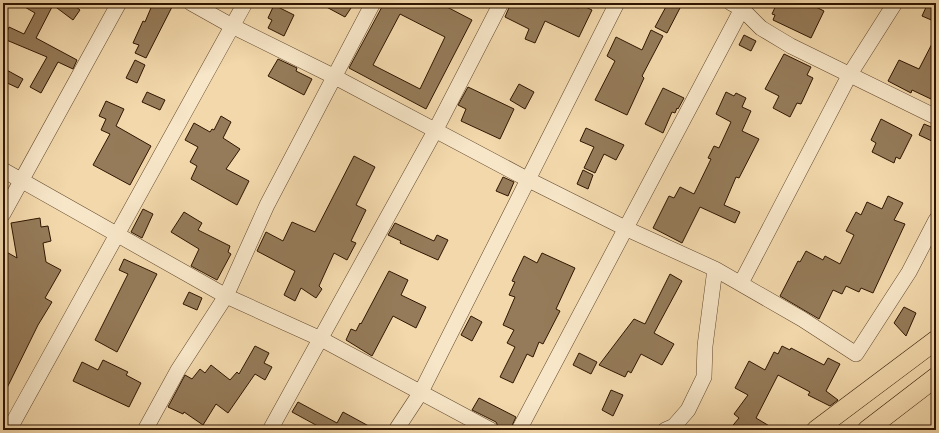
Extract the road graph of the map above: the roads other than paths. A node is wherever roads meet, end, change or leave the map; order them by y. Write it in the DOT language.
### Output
graph roads {
  1 [pos="119,3"];
  2 [pos="191,3"];
  3 [pos="245,3"];
  4 [pos="373,3"];
  5 [pos="501,3"];
  6 [pos="617,3"];
  7 [pos="895,3"];
  8 [pos="739,5"];
  9 [pos="232,26"];
  10 [pos="850,74"];
  11 [pos="333,76"];
  12 [pos="936,118"];
  13 [pos="435,131"];
  14 [pos="3,170"];
  15 [pos="527,179"];
  16 [pos="22,180"];
  17 [pos="3,214"];
  18 [pos="936,220"];
  19 [pos="627,229"];
  20 [pos="117,234"];
  21 [pos="715,269"];
  22 [pos="741,283"];
  23 [pos="226,296"];
  24 [pos="321,339"];
  25 [pos="936,340"];
  26 [pos="936,377"];
  27 [pos="421,392"];
  28 [pos="9,430"];
  29 [pos="145,430"];
  30 [pos="270,430"];
  31 [pos="396,430"];
  32 [pos="491,430"];
  33 [pos="519,430"];
  34 [pos="665,430"];
  35 [pos="816,430"];
  36 [pos="867,430"];
  1 -- 16 [label="street"];
  2 -- 9 [label="street"];
  3 -- 9 [label="street"];
  4 -- 11 [label="street"];
  5 -- 13 [label="street"];
  6 -- 15 [label="street"];
  7 -- 10 [label="street"];
  8 -- 10 [label="street"];
  8 -- 19 [label="street"];
  9 -- 11 [label="street"];
  9 -- 20 [label="street"];
  10 -- 12 [label="street"];
  10 -- 22 [label="street"];
  11 -- 13 [label="street"];
  11 -- 23 [label="street"];
  13 -- 15 [label="street"];
  13 -- 24 [label="street"];
  14 -- 16 [label="street"];
  15 -- 19 [label="street"];
  15 -- 27 [label="street"];
  16 -- 17 [label="street"];
  16 -- 20 [label="street"];
  18 -- 22 [label="street"];
  19 -- 21 [label="street"];
  19 -- 33 [label="street"];
  20 -- 23 [label="street"];
  20 -- 28 [label="street"];
  21 -- 22 [label="street"];
  21 -- 34 [label="street"];
  23 -- 24 [label="street"];
  23 -- 29 [label="street"];
  24 -- 27 [label="street"];
  24 -- 30 [label="street"];
  25 -- 35 [label="main road"];
  26 -- 36 [label="main road"];
  27 -- 31 [label="street"];
  27 -- 32 [label="street"];
}
